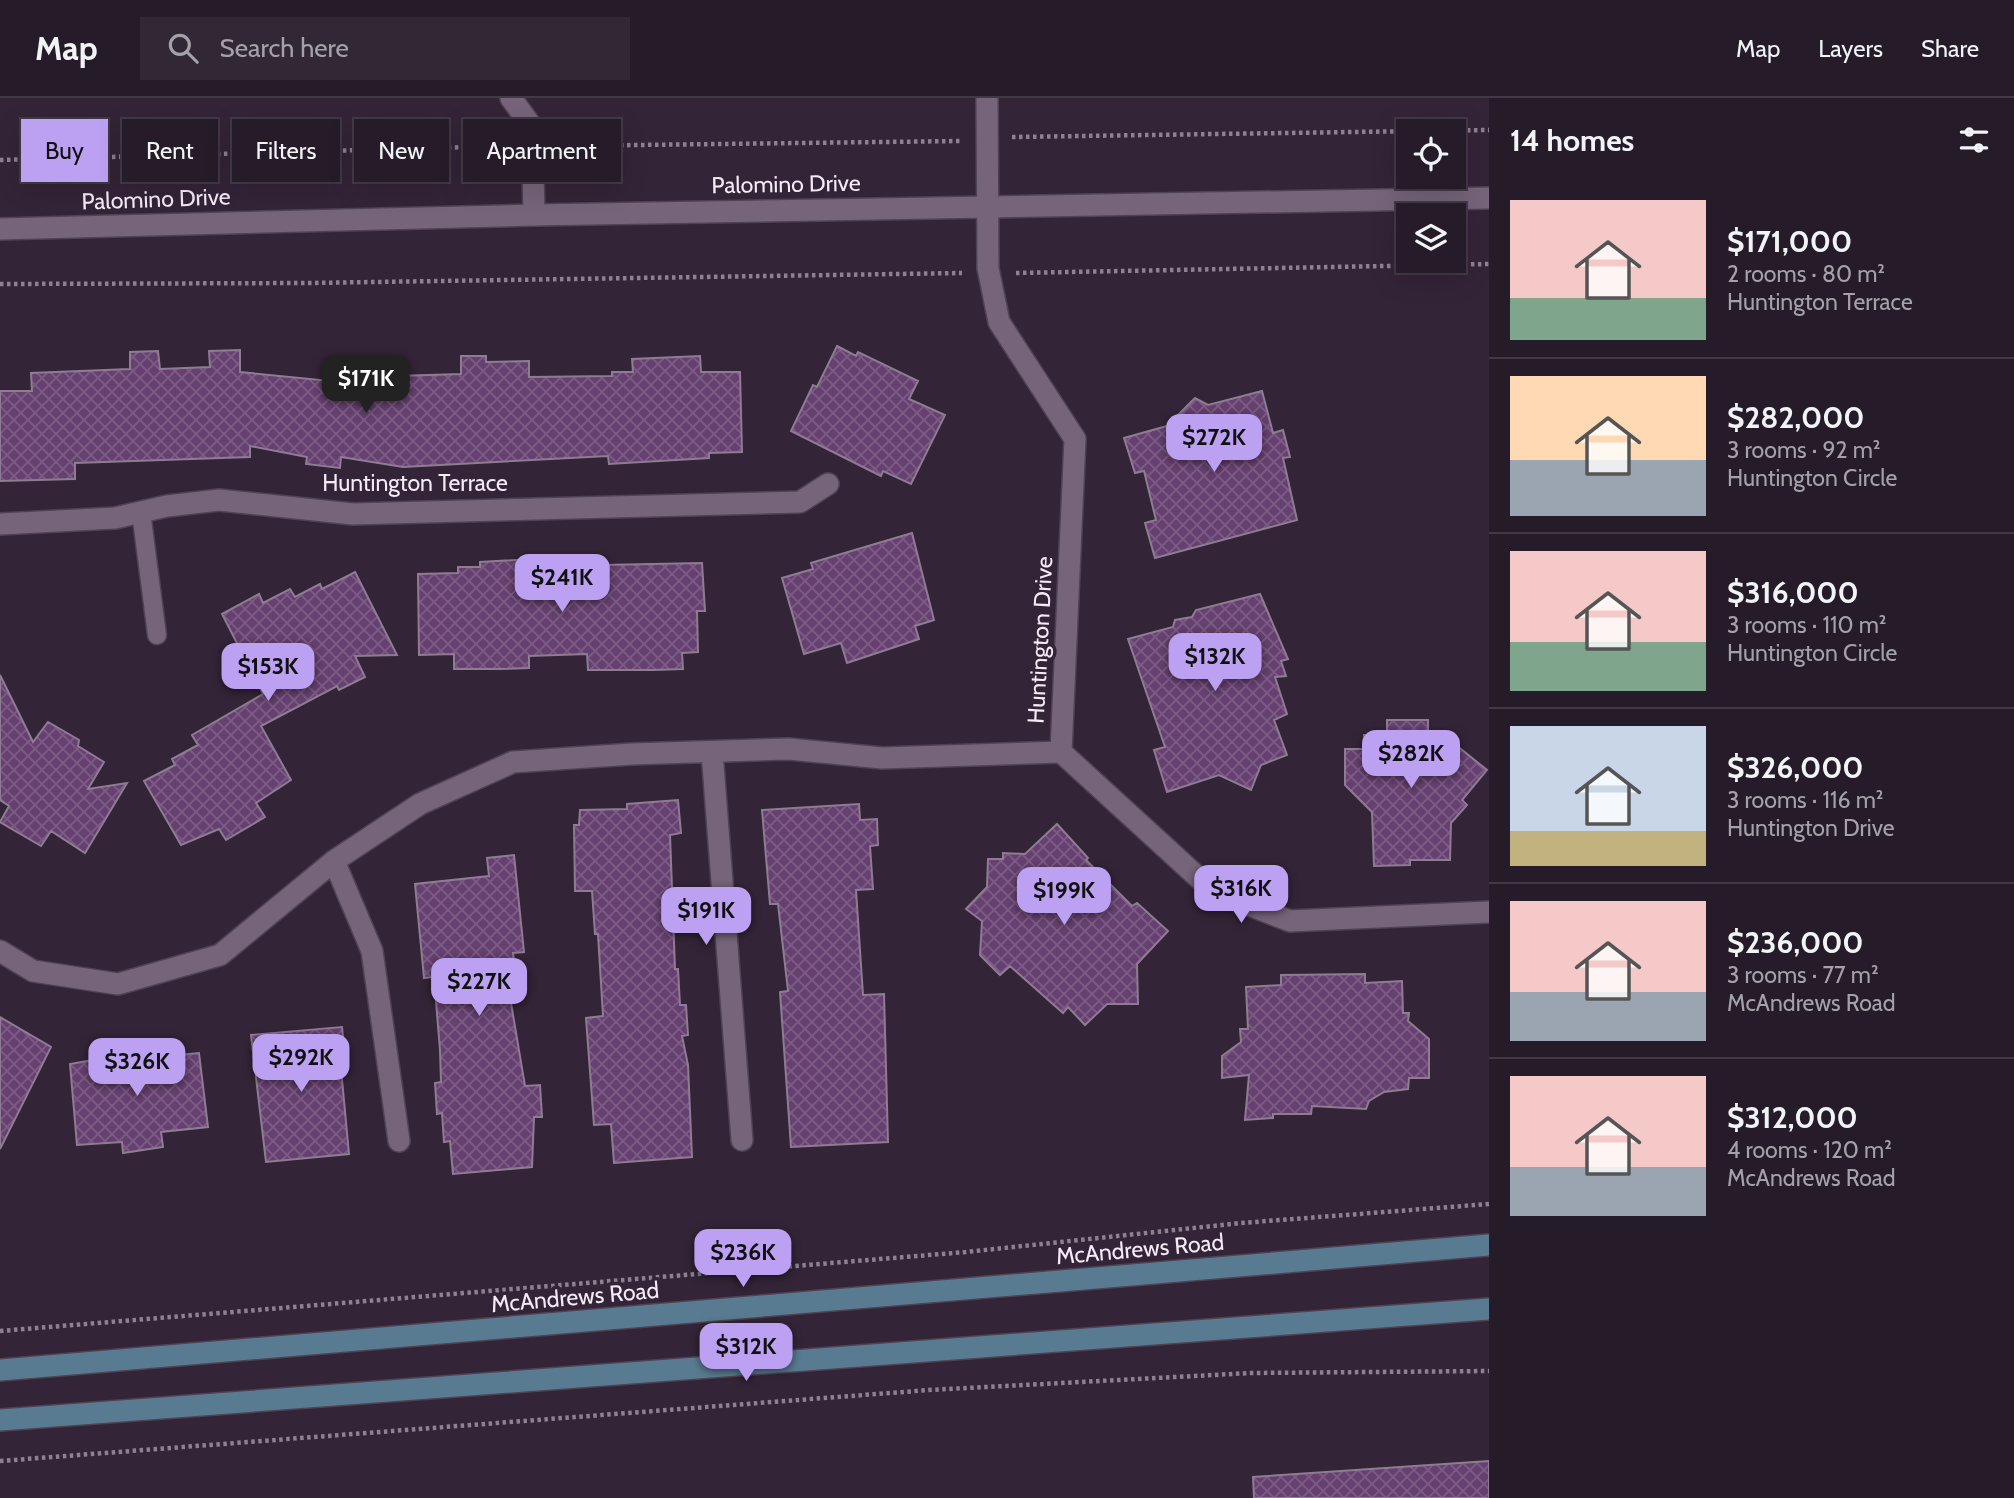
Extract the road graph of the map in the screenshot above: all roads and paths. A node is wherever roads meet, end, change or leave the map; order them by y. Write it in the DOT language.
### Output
graph roads {
  1 [pos="511,98"];
  2 [pos="987,98"];
  3 [pos="1489,130"];
  4 [pos="1019,136"];
  5 [pos="1489,198"];
  6 [pos="985,206"];
  7 [pos="534,215"];
  8 [pos="0,229"];
  9 [pos="1489,264"];
  10 [pos="989,273"];
  11 [pos="0,284"];
  12 [pos="828,484"];
  13 [pos="141,512"];
  14 [pos="0,524"];
  15 [pos="157,635"];
  16 [pos="712,751"];
  17 [pos="1061,751"];
  18 [pos="334,861"];
  19 [pos="1489,912"];
  20 [pos="0,951"];
  21 [pos="742,1140"];
  22 [pos="399,1141"];
  23 [pos="1489,1204"];
  24 [pos="1489,1245"];
  25 [pos="1489,1308"];
  26 [pos="0,1331"];
  27 [pos="0,1370"];
  28 [pos="1489,1371"];
  29 [pos="0,1420"];
  30 [pos="0,1461"];
  1 -- 7 [label="street"];
  2 -- 6 [label="street, Huntington Drive"];
  3 -- 4 [label="path"];
  5 -- 6 [label="street, Palomino Drive"];
  6 -- 7 [label="street, Palomino Drive"];
  6 -- 10 [label="street, Huntington Drive"];
  7 -- 8 [label="street, Palomino Drive"];
  9 -- 10 [label="path"];
  10 -- 11 [label="path"];
  10 -- 17 [label="street, Huntington Drive"];
  12 -- 13 [label="street, Huntington Terrace"];
  13 -- 14 [label="street, Huntington Terrace"];
  13 -- 15 [label="lane"];
  16 -- 17 [label="street, Huntington Drive"];
  16 -- 18 [label="street, Huntington Drive"];
  16 -- 21 [label="street"];
  17 -- 19 [label="street"];
  18 -- 20 [label="street, Huntington Drive"];
  18 -- 22 [label="street"];
  23 -- 26 [label="path"];
  24 -- 27 [label="main road, McAndrews Road"];
  25 -- 29 [label="main road"];
  28 -- 30 [label="path"];
}
